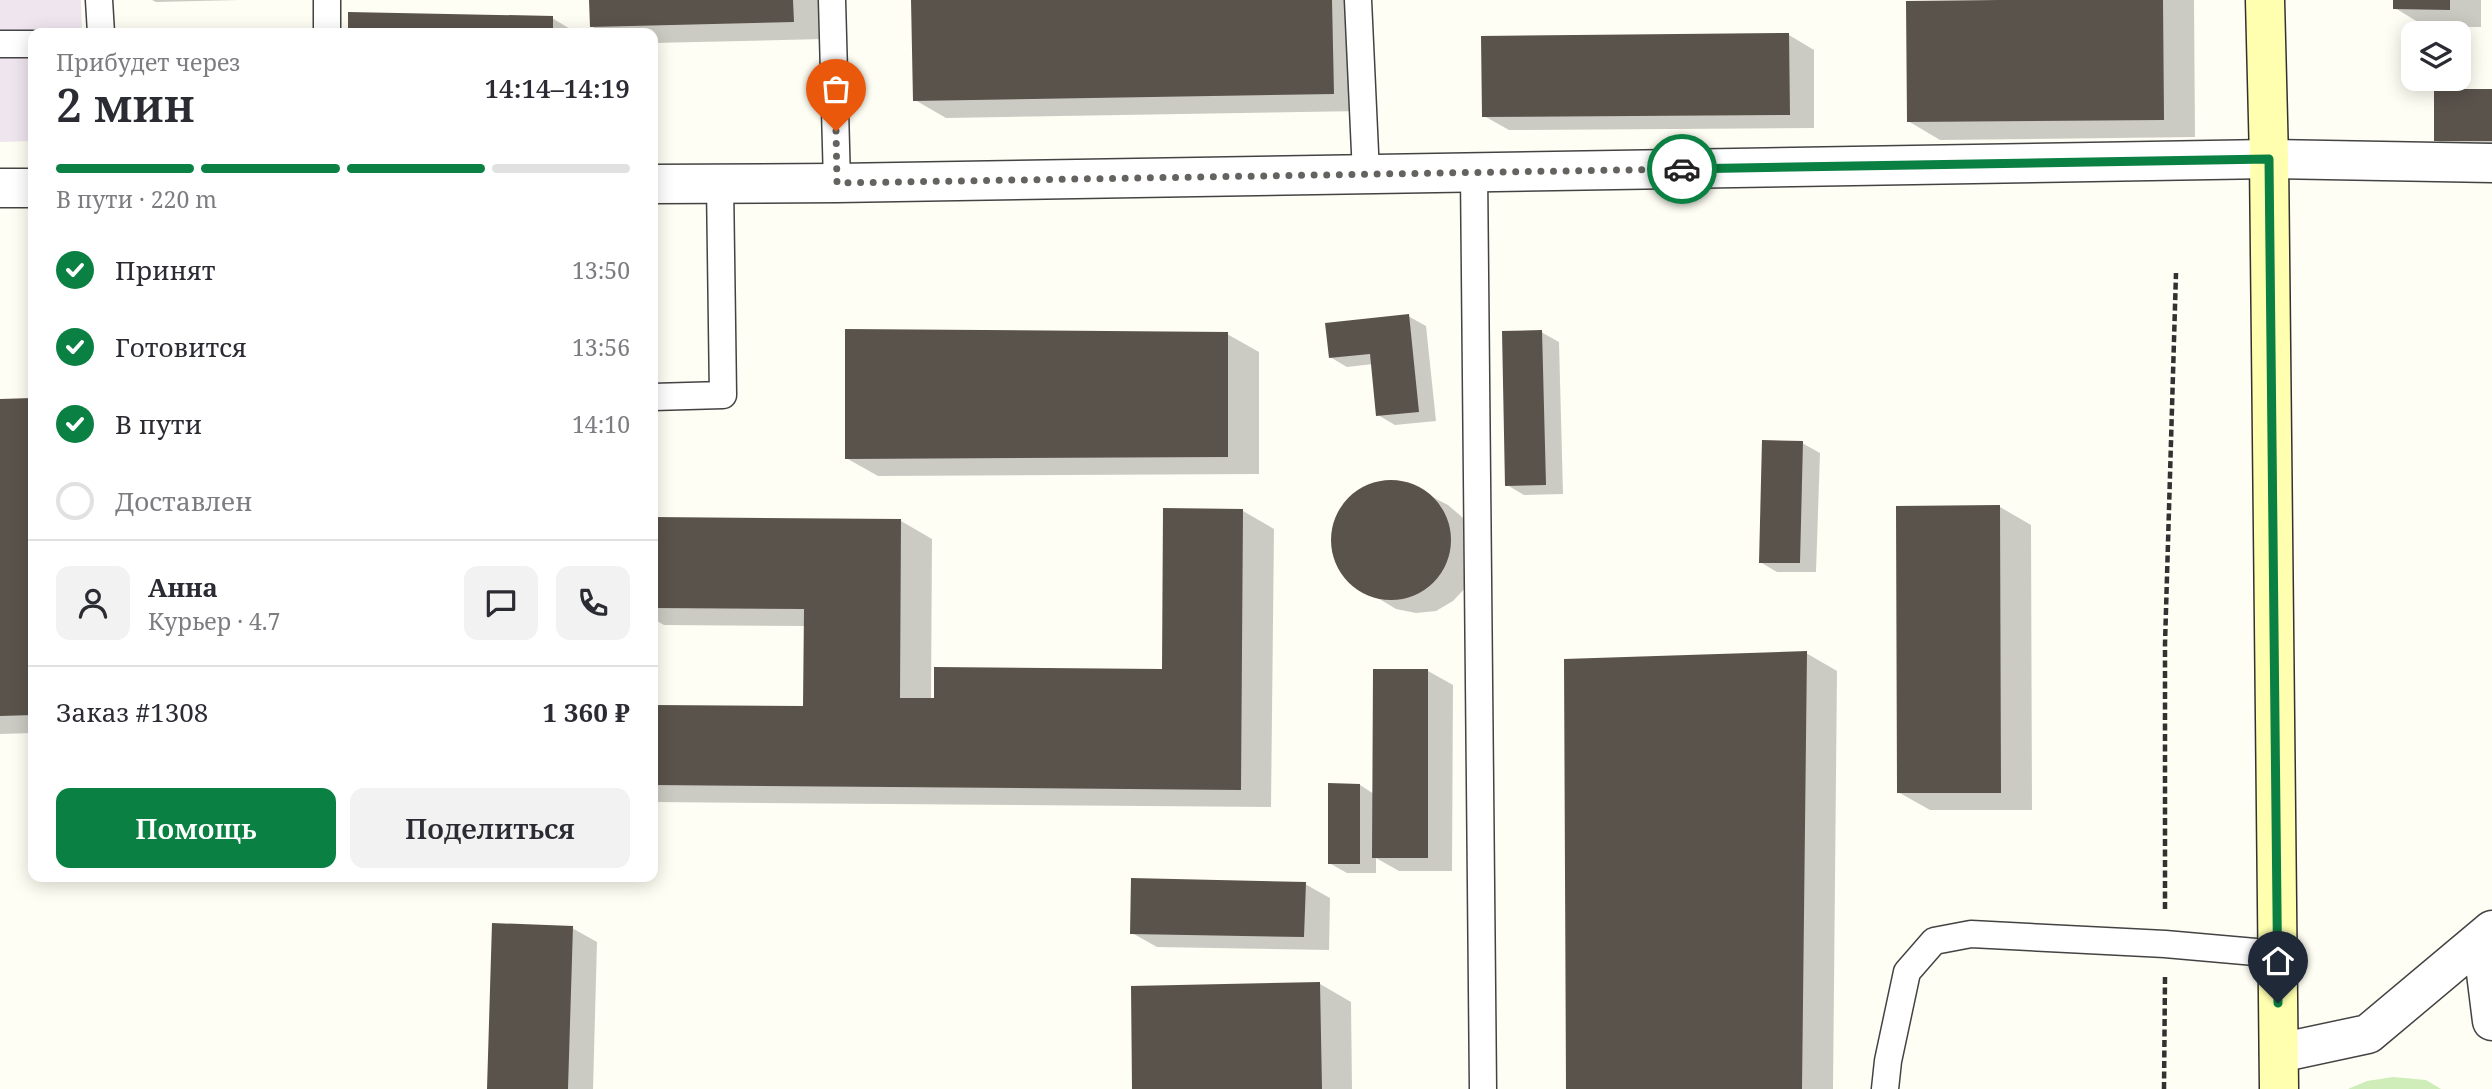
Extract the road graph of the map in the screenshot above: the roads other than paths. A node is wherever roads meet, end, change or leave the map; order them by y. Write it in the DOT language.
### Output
graph roads {
  1 [pos="99,0"];
  2 [pos="327,0"];
  3 [pos="832,0"];
  4 [pos="1358,0"];
  5 [pos="2265,0"];
  6 [pos="100,28"];
  7 [pos="327,28"];
  8 [pos="0,44"];
  9 [pos="28,44"];
  10 [pos="2269,159"];
  11 [pos="2492,163"];
  12 [pos="1474,172"];
  13 [pos="1366,174"];
  14 [pos="837,183"];
  15 [pos="658,184"];
  16 [pos="720,184"];
  17 [pos="0,188"];
  18 [pos="28,188"];
  19 [pos="658,397"];
  20 [pos="2487,936"];
  21 [pos="2278,954"];
  22 [pos="2492,1021"];
  23 [pos="2279,1071"];
  24 [pos="1483,1089"];
  25 [pos="1885,1089"];
  1 -- 6 [label="lane"];
  2 -- 7 [label="lane"];
  3 -- 14 [label="lane"];
  4 -- 13 [label="lane"];
  5 -- 10 [label="street"];
  8 -- 9 [label="lane"];
  10 -- 11 [label="street"];
  10 -- 12 [label="street"];
  10 -- 21 [label="street"];
  12 -- 13 [label="street"];
  12 -- 24 [label="lane"];
  13 -- 14 [label="street"];
  14 -- 16 [label="street"];
  15 -- 16 [label="street"];
  16 -- 19 [label="lane"];
  17 -- 18 [label="street"];
  20 -- 22 [label="street"];
  20 -- 23 [label="street"];
  21 -- 23 [label="street"];
  21 -- 25 [label="lane"];
}
